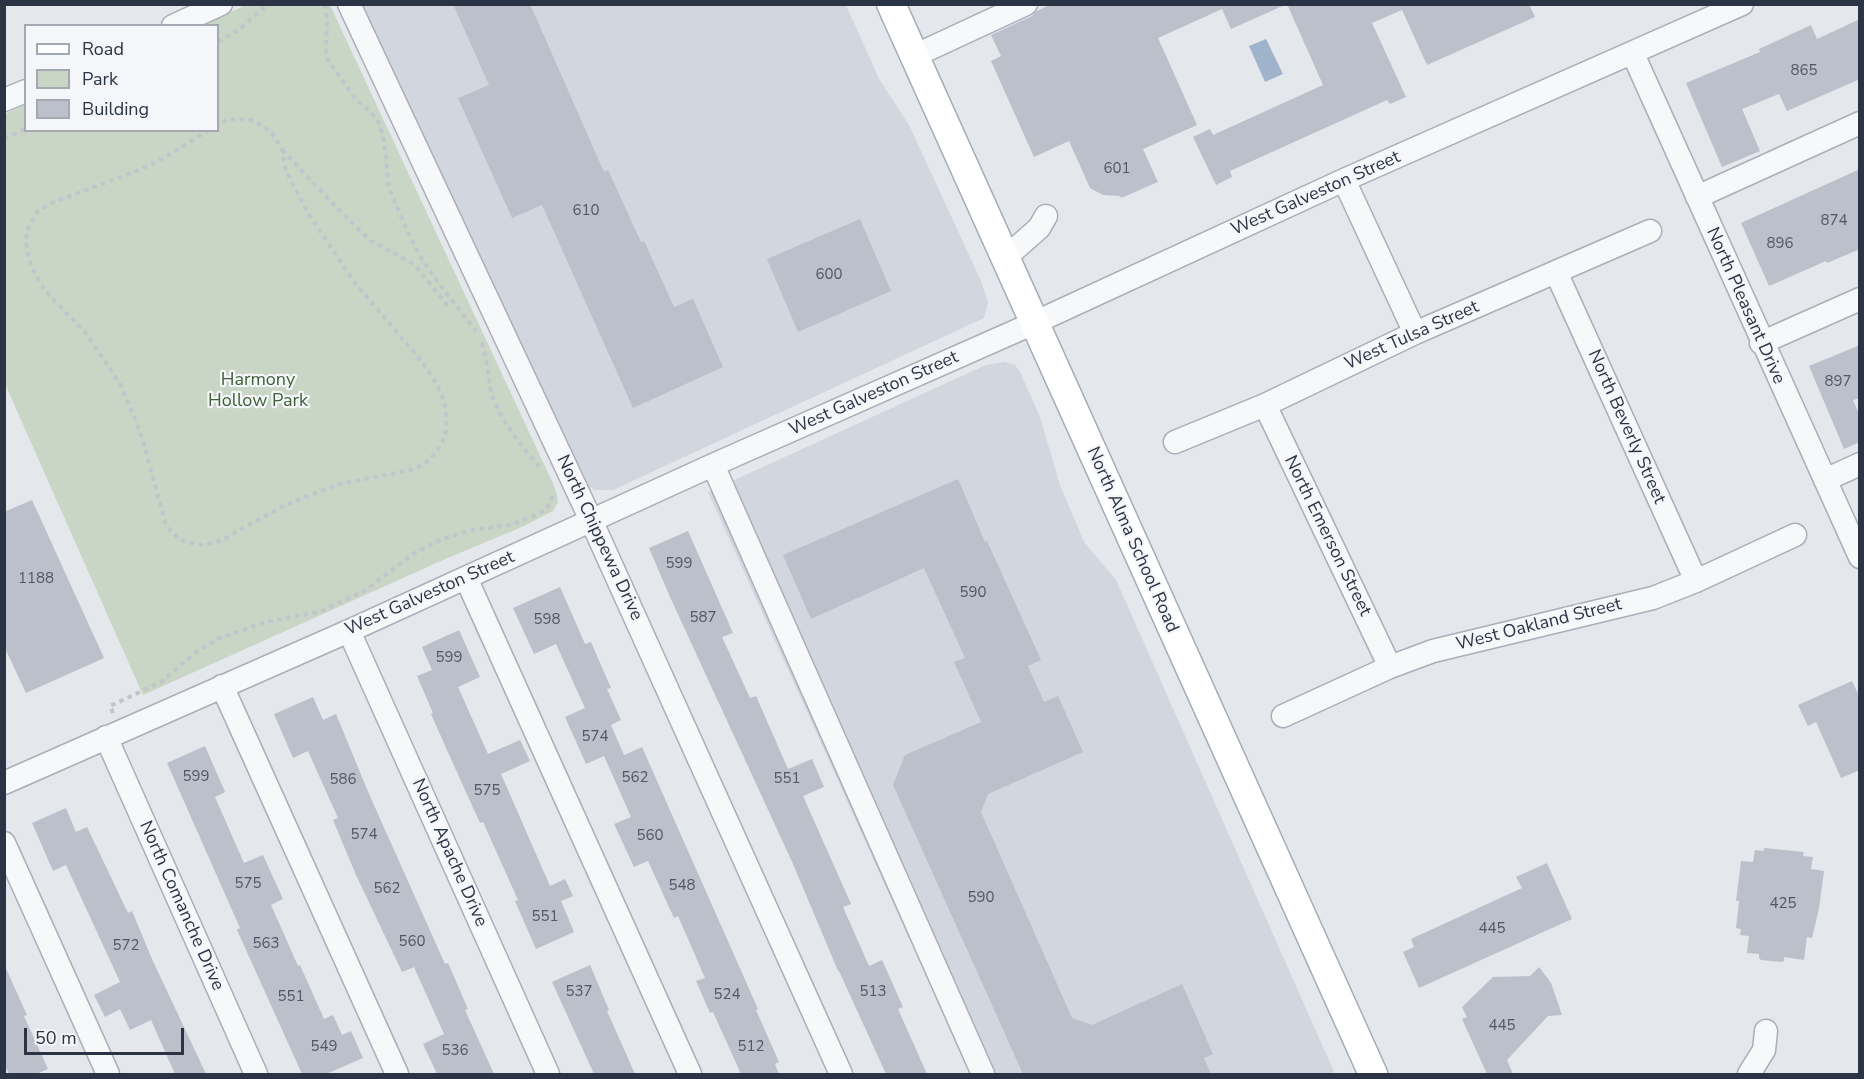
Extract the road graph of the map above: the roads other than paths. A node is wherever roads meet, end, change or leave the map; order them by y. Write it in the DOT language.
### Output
graph roads {
  1 [pos="349,4"];
  2 [pos="891,4"];
  3 [pos="1026,4"];
  4 [pos="1742,4"];
  5 [pos="211,6"];
  6 [pos="177,24"];
  7 [pos="1633,54"];
  8 [pos="914,56"];
  9 [pos="24,92"];
  10 [pos="4,100"];
  11 [pos="1860,123"];
  12 [pos="1344,180"];
  13 [pos="1697,197"];
  14 [pos="1046,216"];
  15 [pos="1650,231"];
  16 [pos="1005,258"];
  17 [pos="1556,272"];
  18 [pos="1860,299"];
  19 [pos="1034,323"];
  20 [pos="1415,333"];
  21 [pos="1761,343"];
  22 [pos="1265,405"];
  23 [pos="1175,442"];
  24 [pos="1860,464"];
  25 [pos="712,465"];
  26 [pos="1825,480"];
  27 [pos="591,520"];
  28 [pos="1796,535"];
  29 [pos="1860,557"];
  30 [pos="466,578"];
  31 [pos="1696,581"];
  32 [pos="349,631"];
  33 [pos="1390,668"];
  34 [pos="222,686"];
  35 [pos="1283,716"];
  36 [pos="113,734"];
  37 [pos="4,783"];
  38 [pos="4,843"];
  39 [pos="1766,1031"];
  40 [pos="108,1074"];
  41 [pos="256,1074"];
  42 [pos="397,1074"];
  43 [pos="548,1074"];
  44 [pos="690,1074"];
  45 [pos="841,1074"];
  46 [pos="983,1074"];
  47 [pos="1373,1074"];
  48 [pos="1749,1074"];
  1 -- 27 [label="street, North Chippewa Drive"];
  2 -- 8 [label="main road, North Alma School Road"];
  3 -- 8 [label="street"];
  4 -- 7 [label="street, West Galveston Street"];
  5 -- 6 [label="street"];
  7 -- 12 [label="street, West Galveston Street"];
  7 -- 13 [label="street, North Pleasant Drive"];
  8 -- 16 [label="main road, North Alma School Road"];
  9 -- 10 [label="street"];
  11 -- 13 [label="street"];
  12 -- 19 [label="street, West Galveston Street"];
  12 -- 20 [label="street"];
  13 -- 21 [label="street, North Pleasant Drive"];
  14 -- 16 [label="street"];
  15 -- 17 [label="street, West Tulsa Street"];
  16 -- 19 [label="main road, North Alma School Road"];
  17 -- 20 [label="street, West Tulsa Street"];
  17 -- 31 [label="street, North Beverly Street"];
  18 -- 21 [label="street"];
  19 -- 25 [label="street, West Galveston Street"];
  19 -- 47 [label="main road, North Alma School Road"];
  20 -- 22 [label="street, West Tulsa Street"];
  21 -- 26 [label="street, North Pleasant Drive"];
  22 -- 23 [label="street, West Tulsa Street"];
  22 -- 33 [label="street, North Emerson Street"];
  24 -- 26 [label="street"];
  25 -- 27 [label="street, West Galveston Street"];
  25 -- 46 [label="street"];
  26 -- 29 [label="street, North Pleasant Drive"];
  27 -- 30 [label="street, West Galveston Street"];
  27 -- 45 [label="street, North Chippewa Drive"];
  28 -- 31 [label="street, West Oakland Street"];
  30 -- 32 [label="street, West Galveston Street"];
  30 -- 44 [label="street"];
  31 -- 33 [label="street, West Oakland Street"];
  32 -- 34 [label="street, West Galveston Street"];
  32 -- 43 [label="street, North Apache Drive"];
  33 -- 35 [label="street, West Oakland Street"];
  34 -- 36 [label="street, West Galveston Street"];
  34 -- 42 [label="street"];
  36 -- 37 [label="street, West Galveston Street"];
  36 -- 41 [label="street, North Comanche Drive"];
  38 -- 40 [label="street"];
  39 -- 48 [label="street"];
}
